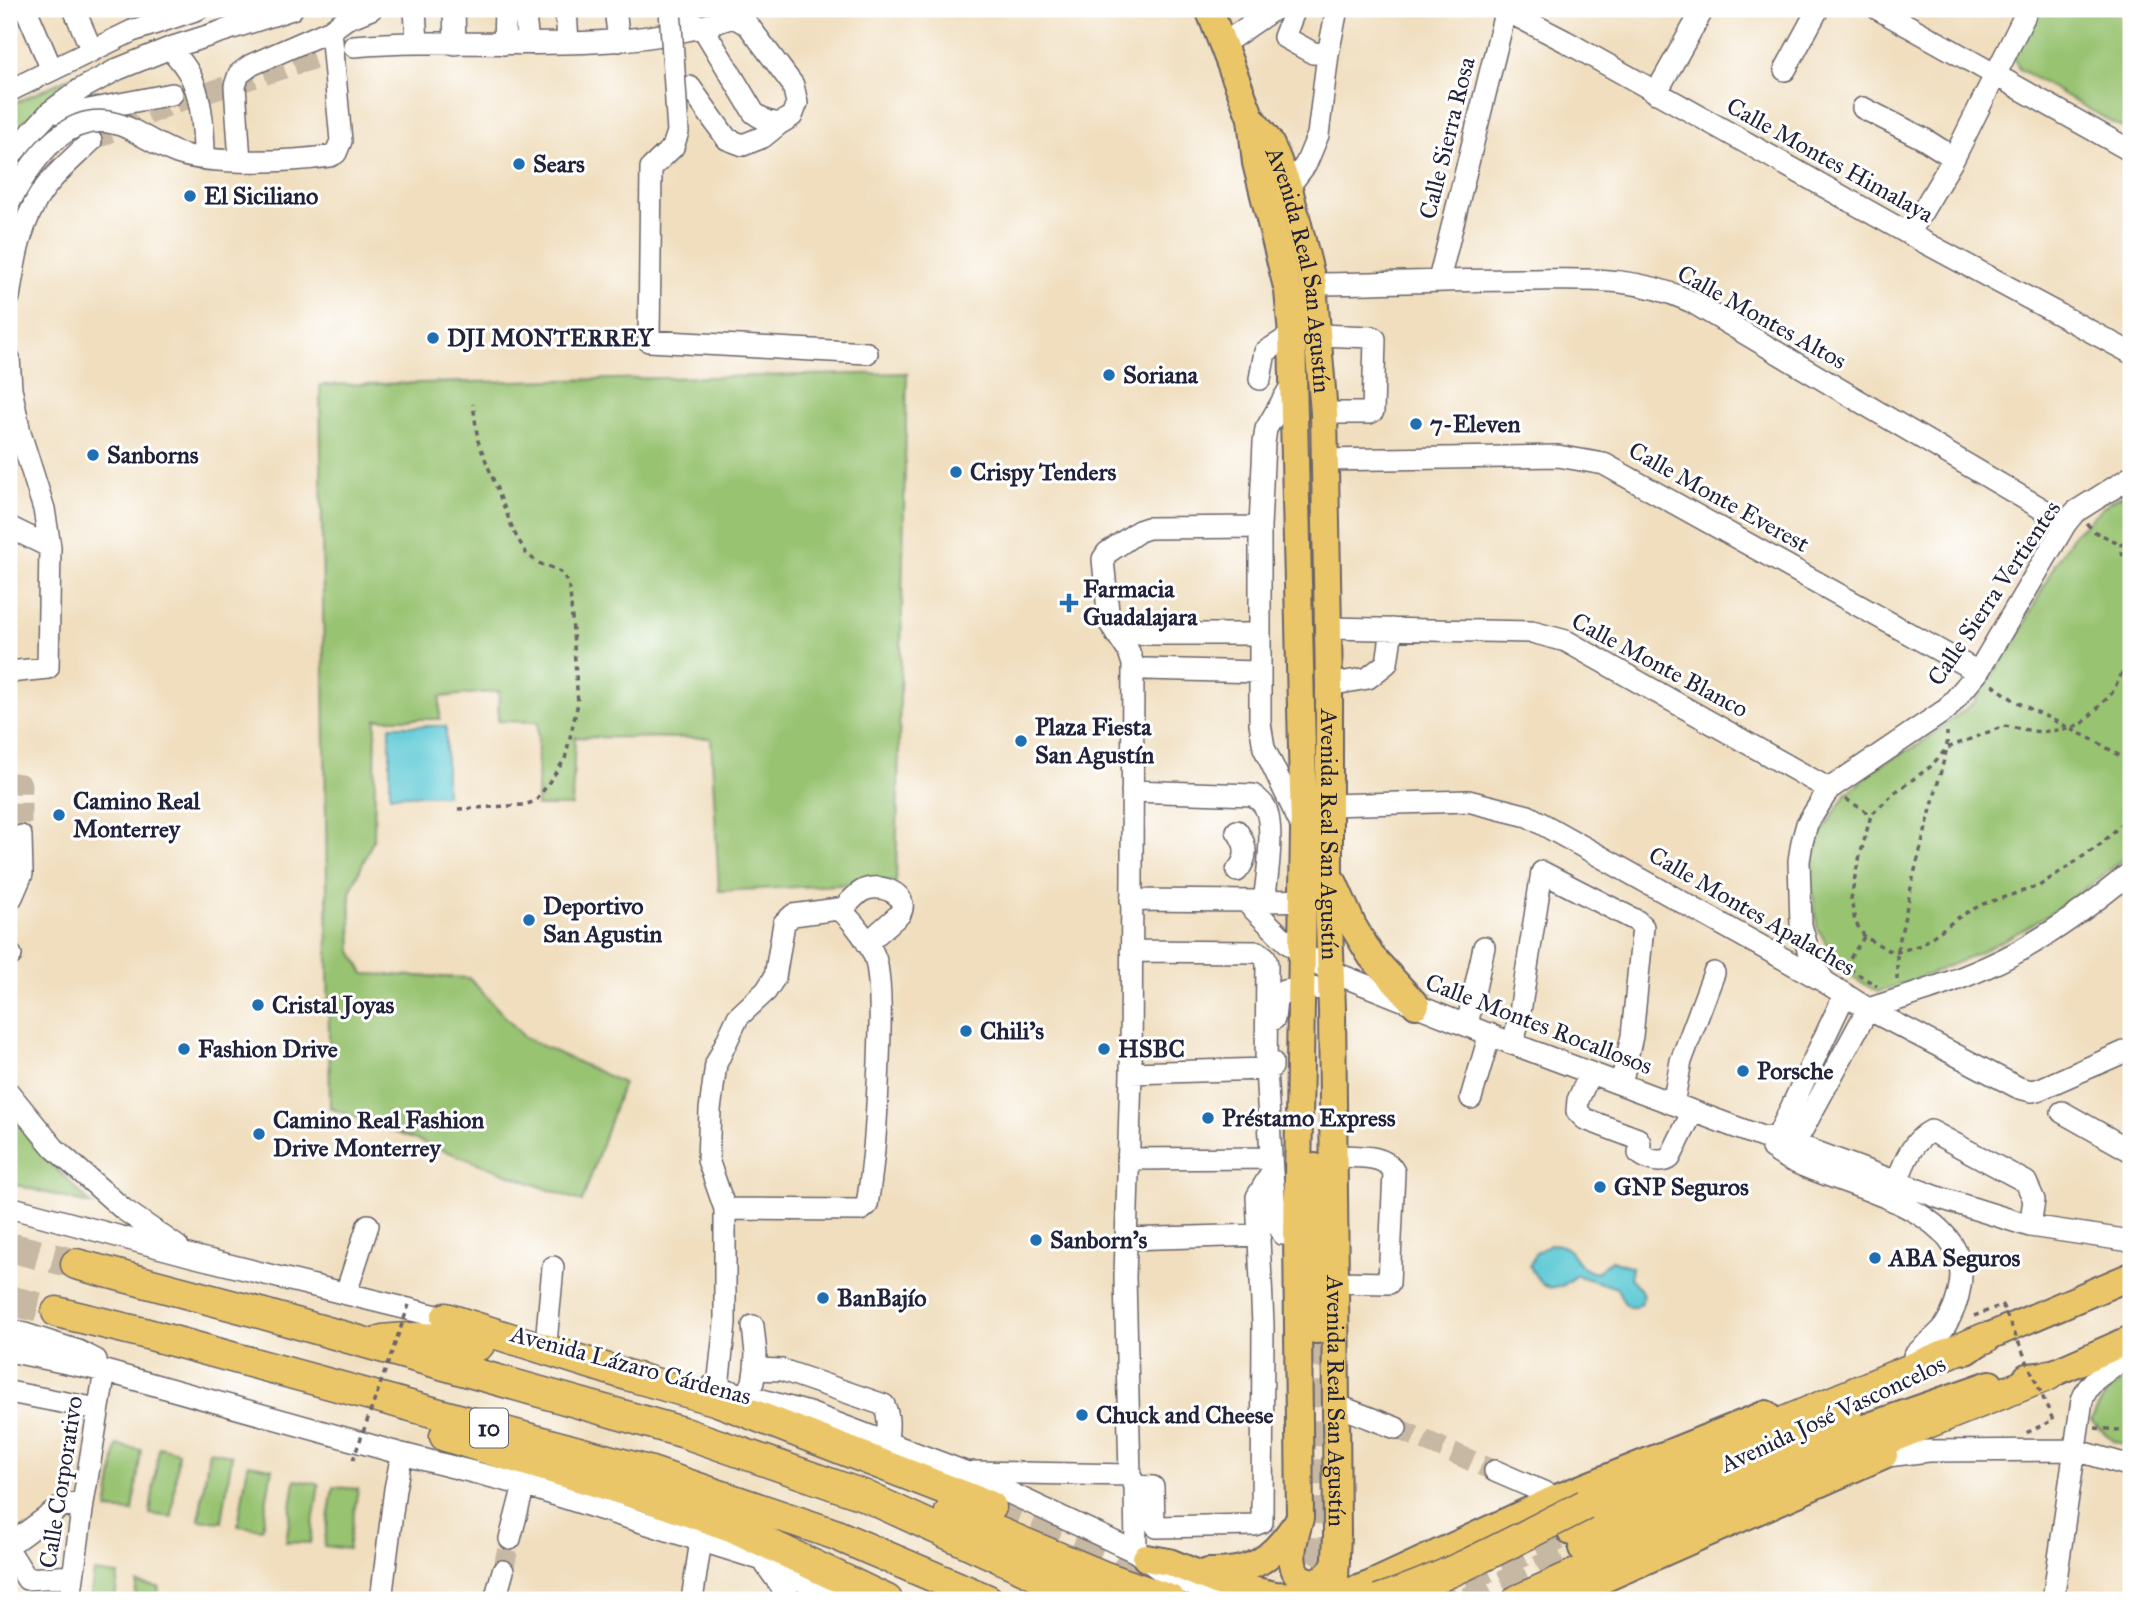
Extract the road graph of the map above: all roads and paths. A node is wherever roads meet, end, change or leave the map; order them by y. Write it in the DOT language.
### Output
graph roads {
  1 [pos="26,9"];
  2 [pos="74,9"];
  3 [pos="198,9"];
  4 [pos="292,9"];
  5 [pos="371,9"];
  6 [pos="415,9"];
  7 [pos="454,9"];
  8 [pos="494,9"];
  9 [pos="505,9"];
  10 [pos="566,9"];
  11 [pos="615,9"];
  12 [pos="672,9"];
  13 [pos="1209,9"];
  14 [pos="1274,9"];
  15 [pos="1295,9"];
  16 [pos="1337,9"];
  17 [pos="1818,9"];
  18 [pos="1878,9"];
  19 [pos="2028,9"];
  20 [pos="1506,10"];
  21 [pos="526,11"];
  22 [pos="1701,13"];
  23 [pos="741,15"];
  24 [pos="703,27"];
  25 [pos="331,30"];
  26 [pos="505,37"];
  27 [pos="620,41"];
  28 [pos="528,42"];
  29 [pos="417,43"];
  30 [pos="568,43"];
  31 [pos="455,44"];
  32 [pos="1223,44"];
  33 [pos="354,46"];
  34 [pos="170,48"];
  35 [pos="92,51"];
  36 [pos="1328,54"];
  37 [pos="52,70"];
  38 [pos="1785,70"];
  39 [pos="1995,74"];
  40 [pos="690,86"];
  41 [pos="9,91"];
  42 [pos="1656,93"];
  43 [pos="172,94"];
  44 [pos="1863,108"];
  45 [pos="50,112"];
  46 [pos="1251,118"];
  47 [pos="779,124"];
  48 [pos="91,141"];
  49 [pos="2131,151"];
  50 [pos="9,157"];
  51 [pos="198,157"];
  52 [pos="1954,158"];
  53 [pos="240,161"];
  54 [pos="1289,188"];
  55 [pos="9,203"];
  56 [pos="1268,212"];
  57 [pos="1909,234"];
  58 [pos="1439,281"];
  59 [pos="1313,284"];
  60 [pos="9,297"];
  61 [pos="1292,335"];
  62 [pos="1318,335"];
  63 [pos="867,353"];
  64 [pos="2131,353"];
  65 [pos="9,358"];
  66 [pos="1260,379"];
  67 [pos="1294,381"];
  68 [pos="473,404"];
  69 [pos="1324,413"];
  70 [pos="1325,460"];
  71 [pos="2131,477"];
  72 [pos="2071,517"];
  73 [pos="9,527"];
  74 [pos="1260,527"];
  75 [pos="2131,536"];
  76 [pos="2121,544"];
  77 [pos="50,547"];
  78 [pos="2131,565"];
  79 [pos="1328,628"];
  80 [pos="1392,629"];
  81 [pos="1116,634"];
  82 [pos="1259,634"];
  83 [pos="2131,655"];
  84 [pos="1145,669"];
  85 [pos="9,672"];
  86 [pos="1259,672"];
  87 [pos="1978,672"];
  88 [pos="1329,685"];
  89 [pos="1947,709"];
  90 [pos="2068,729"];
  91 [pos="1947,748"];
  92 [pos="2131,763"];
  93 [pos="1829,789"];
  94 [pos="1132,791"];
  95 [pos="1330,805"];
  96 [pos="458,809"];
  97 [pos="1871,815"];
  98 [pos="2131,815"];
  99 [pos="1237,831"];
  100 [pos="1304,831"];
  101 [pos="22,836"];
  102 [pos="15,857"];
  103 [pos="1237,871"];
  104 [pos="2131,872"];
  105 [pos="1330,873"];
  106 [pos="9,897"];
  107 [pos="1131,900"];
  108 [pos="1255,901"];
  109 [pos="841,911"];
  110 [pos="1330,911"];
  111 [pos="1302,912"];
  112 [pos="1865,937"];
  113 [pos="867,943"];
  114 [pos="1484,947"];
  115 [pos="1131,951"];
  116 [pos="1897,952"];
  117 [pos="1300,953"];
  118 [pos="1714,973"];
  119 [pos="1331,980"];
  120 [pos="1825,982"];
  121 [pos="1889,984"];
  122 [pos="1880,987"];
  123 [pos="1301,989"];
  124 [pos="1845,994"];
  125 [pos="1416,1004"];
  126 [pos="1868,1009"];
  127 [pos="1467,1025"];
  128 [pos="1490,1034"];
  129 [pos="1513,1044"];
  130 [pos="1298,1045"];
  131 [pos="2131,1049"];
  132 [pos="1266,1069"];
  133 [pos="1131,1073"];
  134 [pos="1590,1073"];
  135 [pos="1621,1084"];
  136 [pos="9,1093"];
  137 [pos="1471,1098"];
  138 [pos="1683,1108"];
  139 [pos="2062,1112"];
  140 [pos="1779,1146"];
  141 [pos="2131,1151"];
  142 [pos="1333,1156"];
  143 [pos="1127,1158"];
  144 [pos="1272,1165"];
  145 [pos="1897,1182"];
  146 [pos="9,1207"];
  147 [pos="724,1209"];
  148 [pos="55,1220"];
  149 [pos="9,1223"];
  150 [pos="368,1225"];
  151 [pos="2030,1226"];
  152 [pos="1297,1234"];
  153 [pos="1260,1235"];
  154 [pos="1126,1239"];
  155 [pos="2131,1241"];
  156 [pos="192,1256"];
  157 [pos="76,1264"];
  158 [pos="553,1267"];
  159 [pos="2131,1276"];
  160 [pos="1335,1282"];
  161 [pos="346,1293"];
  162 [pos="410,1302"];
  163 [pos="57,1312"];
  164 [pos="446,1318"];
  165 [pos="752,1326"];
  166 [pos="1980,1327"];
  167 [pos="9,1329"];
  168 [pos="1316,1330"];
  169 [pos="140,1332"];
  170 [pos="2131,1339"];
  171 [pos="366,1342"];
  172 [pos="546,1343"];
  173 [pos="9,1351"];
  174 [pos="2131,1351"];
  175 [pos="1914,1356"];
  176 [pos="755,1369"];
  177 [pos="105,1371"];
  178 [pos="627,1375"];
  179 [pos="2049,1375"];
  180 [pos="718,1387"];
  181 [pos="9,1392"];
  182 [pos="747,1395"];
  183 [pos="1336,1405"];
  184 [pos="98,1409"];
  185 [pos="1396,1428"];
  186 [pos="2094,1428"];
  187 [pos="2131,1431"];
  188 [pos="682,1432"];
  189 [pos="2026,1433"];
  190 [pos="887,1442"];
  191 [pos="2075,1450"];
  192 [pos="402,1454"];
  193 [pos="1879,1457"];
  194 [pos="364,1463"];
  195 [pos="2131,1466"];
  196 [pos="1494,1471"];
  197 [pos="965,1472"];
  198 [pos="1133,1481"];
  199 [pos="524,1485"];
  200 [pos="1557,1498"];
  201 [pos="83,1503"];
  202 [pos="991,1507"];
  203 [pos="1300,1518"];
  204 [pos="1336,1535"];
  205 [pos="510,1539"];
  206 [pos="701,1540"];
  207 [pos="1585,1547"];
  208 [pos="9,1550"];
  209 [pos="1141,1555"];
  210 [pos="765,1561"];
  211 [pos="1336,1562"];
  212 [pos="1406,1566"];
  213 [pos="502,1571"];
  214 [pos="1189,1572"];
  215 [pos="73,1576"];
  216 [pos="844,1592"];
  217 [pos="1334,1598"];
  218 [pos="70,1600"];
  219 [pos="381,1600"];
  220 [pos="495,1600"];
  221 [pos="692,1600"];
  222 [pos="791,1600"];
  223 [pos="887,1600"];
  224 [pos="988,1600"];
  225 [pos="1092,1600"];
  226 [pos="1170,1600"];
  227 [pos="1225,1600"];
  228 [pos="1379,1600"];
  229 [pos="1518,1600"];
  230 [pos="1556,1600"];
  231 [pos="2053,1600"];
  1 -- 37 [label="street"];
  2 -- 35 [label="street"];
  3 -- 35 [label="street"];
  4 -- 34 [label="street"];
  5 -- 25 [label="street"];
  6 -- 29 [label="street"];
  7 -- 31 [label="street"];
  8 -- 26 [label="street"];
  9 -- 26 [label="street"];
  10 -- 30 [label="street"];
  11 -- 27 [label="street"];
  12 -- 24 [label="street"];
  12 -- 63 [label="street, bridge"];
  13 -- 32 [label="main road, Avenida Real San Agustín"];
  14 -- 32 [label="street"];
  15 -- 36 [label="street"];
  16 -- 36 [label="street"];
  17 -- 38 [label="street"];
  18 -- 39 [label="street"];
  19 -- 39 [label="street"];
  20 -- 42 [label="street, Calle Montes Himalaya"];
  20 -- 58 [label="street, Calle Sierra Rosa"];
  21 -- 28 [label="street"];
  22 -- 42 [label="street"];
  23 -- 24 [label="street"];
  23 -- 47 [label="street"];
  24 -- 27 [label="street"];
  24 -- 47 [label="street"];
  25 -- 53 [label="street"];
  25 -- 53 [label="street"];
  26 -- 28 [label="street"];
  26 -- 31 [label="street"];
  27 -- 30 [label="street"];
  28 -- 30 [label="street"];
  29 -- 31 [label="street"];
  29 -- 33 [label="street"];
  32 -- 46 [label="main road, Avenida Real San Agustín"];
  34 -- 45 [label="street"];
  34 -- 51 [label="street"];
  35 -- 37 [label="street"];
  36 -- 54 [label="street"];
  37 -- 41 [label="street"];
  39 -- 49 [label="street"];
  39 -- 52 [label="street"];
  40 -- 47 [label="street"];
  42 -- 57 [label="street, Calle Montes Himalaya"];
  43 -- 45 [label="street"];
  44 -- 52 [label="street"];
  45 -- 50 [label="street"];
  46 -- 54 [label="main road, Avenida Real San Agustín"];
  46 -- 56 [label="main road, Avenida Real San Agustín"];
  48 -- 60 [label="street"];
  51 -- 53 [label="street"];
  51 -- 55 [label="street, bridge"];
  52 -- 57 [label="street"];
  54 -- 56 [label="street"];
  54 -- 59 [label="main road, Avenida Real San Agustín"];
  56 -- 61 [label="main road, Avenida Real San Agustín"];
  57 -- 64 [label="street, Calle Montes Himalaya"];
  58 -- 59 [label="street, Calle Montes Altos"];
  58 -- 72 [label="street, Calle Montes Altos"];
  59 -- 62 [label="main road, Avenida Real San Agustín"];
  61 -- 66 [label="street"];
  61 -- 67 [label="main road, Avenida Real San Agustín"];
  62 -- 69 [label="main road, Avenida Real San Agustín"];
  62 -- 69 [label="street"];
  65 -- 77 [label="street"];
  67 -- 74 [label="street"];
  67 -- 100 [label="main road, Avenida Real San Agustín"];
  68 -- 96 [label="path"];
  69 -- 70 [label="main road, Avenida Real San Agustín"];
  70 -- 79 [label="main road, Avenida Real San Agustín"];
  70 -- 87 [label="street, Calle Monte Everest"];
  71 -- 72 [label="street, Calle Sierra Vertientes"];
  72 -- 76 [label="path"];
  72 -- 87 [label="street, Calle Sierra Vertientes"];
  73 -- 77 [label="street"];
  74 -- 81 [label="street"];
  74 -- 82 [label="street"];
  75 -- 76 [label="path"];
  76 -- 78 [label="path"];
  77 -- 85 [label="street"];
  79 -- 80 [label="street, Calle Monte Blanco"];
  79 -- 88 [label="main road, Avenida Real San Agustín"];
  80 -- 88 [label="street"];
  80 -- 93 [label="street, Calle Monte Blanco"];
  81 -- 82 [label="street"];
  81 -- 94 [label="street"];
  82 -- 86 [label="street"];
  83 -- 90 [label="path"];
  84 -- 86 [label="street"];
  86 -- 100 [label="street"];
  87 -- 89 [label="street, Calle Sierra Vertientes"];
  87 -- 90 [label="path"];
  88 -- 95 [label="main road, Avenida Real San Agustín"];
  89 -- 91 [label="path"];
  89 -- 93 [label="street, Calle Sierra Vertientes"];
  90 -- 91 [label="path"];
  90 -- 92 [label="path"];
  91 -- 97 [label="path"];
  91 -- 116 [label="path"];
  93 -- 97 [label="path"];
  93 -- 120 [label="street, Calle Sierra Vertientes"];
  94 -- 107 [label="street"];
  94 -- 108 [label="street"];
  95 -- 105 [label="main road, Avenida Real San Agustín"];
  95 -- 120 [label="street, Calle Montes Apalaches"];
  97 -- 112 [label="path"];
  98 -- 116 [label="path"];
  99 -- 103 [label="street"];
  100 -- 111 [label="main road, Avenida Real San Agustín"];
  101 -- 102 [label="street"];
  102 -- 106 [label="street"];
  104 -- 126 [label="street"];
  105 -- 110 [label="main road, Avenida Real San Agustín"];
  105 -- 125 [label="main road"];
  107 -- 108 [label="street"];
  107 -- 115 [label="street"];
  108 -- 111 [label="street"];
  108 -- 117 [label="street, Calle Montes Rocallosos"];
  109 -- 113 [label="street"];
  109 -- 113 [label="street"];
  109 -- 147 [label="street"];
  110 -- 111 [label="street"];
  110 -- 119 [label="main road, Avenida Real San Agustín"];
  111 -- 117 [label="main road, Avenida Real San Agustín"];
  112 -- 116 [label="path"];
  112 -- 122 [label="path"];
  113 -- 147 [label="street"];
  114 -- 127 [label="street"];
  115 -- 132 [label="street"];
  115 -- 133 [label="street"];
  116 -- 121 [label="path"];
  117 -- 119 [label="street, Calle Montes Rocallosos"];
  117 -- 123 [label="main road, Avenida Real San Agustín"];
  118 -- 138 [label="street"];
  119 -- 123 [label="street"];
  119 -- 125 [label="street, Calle Montes Rocallosos"];
  119 -- 142 [label="main road, Avenida Real San Agustín"];
  120 -- 124 [label="street, Calle Montes Apalaches"];
  123 -- 130 [label="main road, Avenida Real San Agustín"];
  123 -- 132 [label="street"];
  124 -- 126 [label="street, Calle Montes Apalaches"];
  124 -- 140 [label="street"];
  125 -- 127 [label="street, Calle Montes Rocallosos"];
  126 -- 131 [label="street, Calle Montes Apalaches"];
  126 -- 140 [label="street"];
  127 -- 128 [label="street, Calle Montes Rocallosos"];
  128 -- 129 [label="street, Calle Montes Rocallosos"];
  128 -- 137 [label="street"];
  129 -- 134 [label="street, Calle Montes Rocallosos"];
  129 -- 135 [label="street"];
  130 -- 152 [label="main road, Avenida Real San Agustín"];
  130 -- 168 [label="main road"];
  132 -- 133 [label="street"];
  132 -- 144 [label="street"];
  133 -- 143 [label="street"];
  134 -- 135 [label="street, Calle Montes Rocallosos"];
  134 -- 138 [label="street"];
  135 -- 138 [label="street, Calle Montes Rocallosos"];
  136 -- 156 [label="street"];
  138 -- 140 [label="street, Calle Montes Rocallosos"];
  139 -- 141 [label="street"];
  140 -- 145 [label="street, Calle Montes Rocallosos"];
  140 -- 175 [label="street, Calle Montes Rocallosos"];
  142 -- 160 [label="main road, Avenida Real San Agustín"];
  142 -- 160 [label="street"];
  143 -- 144 [label="street"];
  143 -- 154 [label="street"];
  144 -- 152 [label="street"];
  144 -- 153 [label="street"];
  145 -- 151 [label="street, Calle Montes Rocallosos"];
  145 -- 151 [label="street"];
  146 -- 148 [label="street, Avenida Lázaro Cárdenas"];
  147 -- 180 [label="street"];
  148 -- 149 [label="street"];
  148 -- 156 [label="street, Avenida Lázaro Cárdenas"];
  150 -- 161 [label="street"];
  151 -- 155 [label="street, Calle Montes Rocallosos"];
  152 -- 203 [label="main road, Avenida Real San Agustín"];
  153 -- 154 [label="street"];
  153 -- 198 [label="street"];
  154 -- 198 [label="street"];
  156 -- 161 [label="street, Avenida Lázaro Cárdenas"];
  157 -- 171 [label="highway, Avenida Lázaro Cárdenas / 10"];
  158 -- 172 [label="street"];
  159 -- 166 [label="main road, Avenida José Vasconcelos"];
  160 -- 183 [label="main road, Avenida Real San Agustín"];
  161 -- 164 [label="street, Avenida Lázaro Cárdenas"];
  162 -- 194 [label="path, bridge"];
  163 -- 169 [label="highway, 10"];
  164 -- 172 [label="street, Avenida Lázaro Cárdenas"];
  164 -- 178 [label="highway"];
  165 -- 176 [label="street"];
  166 -- 175 [label="main road"];
  166 -- 189 [label="path, bridge"];
  166 -- 207 [label="main road, Avenida José Vasconcelos"];
  166 -- 228 [label="highway, bridge"];
  167 -- 177 [label="street"];
  169 -- 216 [label="highway"];
  169 -- 224 [label="highway, 10"];
  170 -- 179 [label="main road"];
  171 -- 178 [label="highway"];
  171 -- 188 [label="highway, Avenida Lázaro Cárdenas / 10"];
  172 -- 180 [label="street, Avenida Lázaro Cárdenas"];
  173 -- 177 [label="street"];
  174 -- 191 [label="street"];
  175 -- 200 [label="main road"];
  176 -- 182 [label="street"];
  176 -- 190 [label="street"];
  177 -- 184 [label="street, Calle Corporativo"];
  177 -- 192 [label="street"];
  178 -- 202 [label="highway"];
  179 -- 193 [label="main road"];
  179 -- 207 [label="highway"];
  180 -- 182 [label="street, Avenida Lázaro Cárdenas"];
  181 -- 184 [label="street"];
  182 -- 190 [label="street, Avenida Lázaro Cárdenas"];
  183 -- 185 [label="street"];
  183 -- 204 [label="main road, Avenida Real San Agustín"];
  184 -- 201 [label="street, Calle Corporativo"];
  186 -- 187 [label="path"];
  188 -- 225 [label="highway, Avenida Lázaro Cárdenas / 10"];
  188 -- 226 [label="highway"];
  190 -- 197 [label="street, Avenida Lázaro Cárdenas"];
  191 -- 193 [label="street"];
  191 -- 195 [label="street"];
  191 -- 231 [label="street"];
  192 -- 199 [label="street"];
  192 -- 219 [label="street"];
  193 -- 230 [label="main road"];
  196 -- 200 [label="street"];
  197 -- 198 [label="street"];
  197 -- 209 [label="street, Avenida Lázaro Cárdenas"];
  198 -- 209 [label="street"];
  199 -- 205 [label="street"];
  199 -- 206 [label="street"];
  200 -- 212 [label="main road"];
  201 -- 208 [label="street"];
  201 -- 215 [label="street, Calle Corporativo"];
  203 -- 211 [label="main road, Avenida Real San Agustín"];
  203 -- 214 [label="main road"];
  204 -- 211 [label="main road, Avenida Real San Agustín"];
  204 -- 212 [label="main road"];
  206 -- 210 [label="street"];
  206 -- 221 [label="street"];
  207 -- 229 [label="highway"];
  208 -- 215 [label="street"];
  209 -- 214 [label="main road"];
  209 -- 227 [label="street, Avenida Lázaro Cárdenas"];
  210 -- 216 [label="highway"];
  210 -- 222 [label="street"];
  211 -- 217 [label="main road, Avenida Real San Agustín"];
  212 -- 217 [label="main road"];
  212 -- 228 [label="main road"];
  213 -- 220 [label="street"];
  214 -- 217 [label="main road"];
  215 -- 218 [label="street, Calle Corporativo"];
  216 -- 223 [label="highway"];
}
